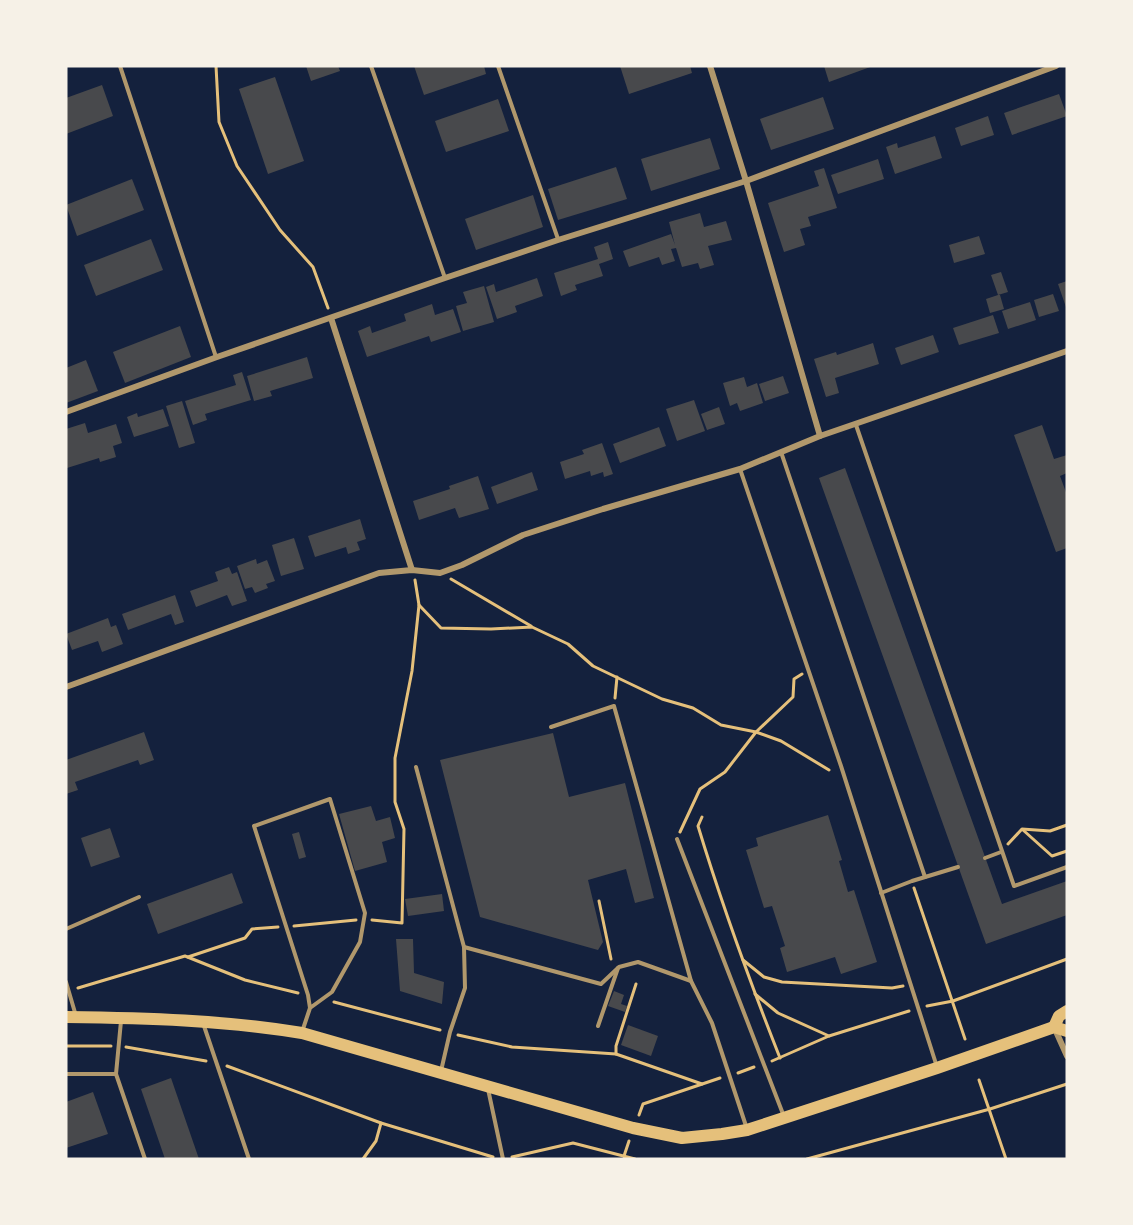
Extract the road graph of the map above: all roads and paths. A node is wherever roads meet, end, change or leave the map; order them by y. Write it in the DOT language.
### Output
graph roads {
  1 [pos="120,66"];
  2 [pos="216,66"];
  3 [pos="371,66"];
  4 [pos="498,66"];
  5 [pos="710,66"];
  6 [pos="1056,66"];
  7 [pos="746,181"];
  8 [pos="558,240"];
  9 [pos="445,279"];
  10 [pos="331,318"];
  11 [pos="1067,351"];
  12 [pos="217,357"];
  13 [pos="66,412"];
  14 [pos="856,425"];
  15 [pos="820,436"];
  16 [pos="781,452"];
  17 [pos="740,470"];
  18 [pos="412,570"];
  19 [pos="440,573"];
  20 [pos="419,605"];
  21 [pos="532,627"];
  22 [pos="808,671"];
  23 [pos="617,677"];
  24 [pos="66,687"];
  25 [pos="614,706"];
  26 [pos="550,727"];
  27 [pos="756,732"];
  28 [pos="416,767"];
  29 [pos="829,770"];
  30 [pos="702,817"];
  31 [pos="1067,825"];
  32 [pos="1022,829"];
  33 [pos="676,839"];
  34 [pos="1067,851"];
  35 [pos="1001,852"];
  36 [pos="985,858"];
  37 [pos="958,867"];
  38 [pos="1067,867"];
  39 [pos="925,877"];
  40 [pos="912,881"];
  41 [pos="881,893"];
  42 [pos="139,897"];
  43 [pos="599,901"];
  44 [pos="364,920"];
  45 [pos="286,927"];
  46 [pos="66,928"];
  47 [pos="464,947"];
  48 [pos="187,957"];
  49 [pos="611,959"];
  50 [pos="742,959"];
  51 [pos="1067,959"];
  52 [pos="619,967"];
  53 [pos="691,981"];
  54 [pos="66,982"];
  55 [pos="636,984"];
  56 [pos="911,984"];
  57 [pos="68,990"];
  58 [pos="754,992"];
  59 [pos="308,995"];
  60 [pos="324,999"];
  61 [pos="952,1001"];
  62 [pos="310,1008"];
  63 [pos="918,1008"];
  64 [pos="1067,1011"];
  65 [pos="71,1017"];
  66 [pos="121,1017"];
  67 [pos="202,1020"];
  68 [pos="598,1026"];
  69 [pos="1054,1027"];
  70 [pos="1067,1031"];
  71 [pos="450,1032"];
  72 [pos="302,1033"];
  73 [pos="829,1036"];
  74 [pos="965,1039"];
  75 [pos="66,1046"];
  76 [pos="119,1046"];
  77 [pos="615,1054"];
  78 [pos="1067,1056"];
  79 [pos="780,1058"];
  80 [pos="217,1063"];
  81 [pos="764,1064"];
  82 [pos="937,1068"];
  83 [pos="440,1071"];
  84 [pos="66,1074"];
  85 [pos="117,1074"];
  86 [pos="730,1075"];
  87 [pos="979,1080"];
  88 [pos="702,1084"];
  89 [pos="1067,1084"];
  90 [pos="488,1085"];
  91 [pos="643,1104"];
  92 [pos="990,1109"];
  93 [pos="784,1118"];
  94 [pos="381,1123"];
  95 [pos="747,1130"];
  96 [pos="625,1158"];
  97 [pos="144,1159"];
  98 [pos="249,1159"];
  99 [pos="363,1159"];
  100 [pos="503,1159"];
  101 [pos="635,1159"];
  102 [pos="807,1159"];
  103 [pos="1006,1159"];
  1 -- 12 [label="lane"];
  2 -- 10 [label="path"];
  3 -- 9 [label="lane"];
  4 -- 8 [label="lane"];
  5 -- 7 [label="street"];
  6 -- 7 [label="street"];
  7 -- 8 [label="street"];
  7 -- 15 [label="street"];
  8 -- 9 [label="street"];
  9 -- 10 [label="street"];
  10 -- 12 [label="street"];
  10 -- 18 [label="street"];
  11 -- 14 [label="street"];
  12 -- 13 [label="street"];
  14 -- 15 [label="street"];
  14 -- 35 [label="lane"];
  15 -- 16 [label="street"];
  16 -- 17 [label="street"];
  16 -- 39 [label="lane"];
  17 -- 19 [label="street"];
  17 -- 22 [label="lane"];
  18 -- 19 [label="street"];
  18 -- 20 [label="path"];
  18 -- 24 [label="street"];
  19 -- 21 [label="path"];
  20 -- 21 [label="path"];
  20 -- 44 [label="path"];
  21 -- 23 [label="path"];
  22 -- 27 [label="path"];
  22 -- 41 [label="lane"];
  23 -- 25 [label="path"];
  23 -- 27 [label="path"];
  25 -- 26 [label="lane"];
  25 -- 53 [label="lane"];
  27 -- 29 [label="path"];
  27 -- 33 [label="path"];
  28 -- 47 [label="lane"];
  30 -- 50 [label="path"];
  31 -- 32 [label="path"];
  32 -- 34 [label="path"];
  32 -- 35 [label="path"];
  33 -- 81 [label="lane"];
  35 -- 36 [label="lane"];
  35 -- 38 [label="lane"];
  37 -- 39 [label="lane"];
  39 -- 40 [label="lane"];
  40 -- 41 [label="lane"];
  40 -- 61 [label="path"];
  41 -- 56 [label="lane"];
  42 -- 46 [label="lane"];
  43 -- 49 [label="path"];
  44 -- 45 [label="path"];
  44 -- 45 [label="lane"];
  44 -- 60 [label="lane"];
  45 -- 48 [label="path"];
  45 -- 59 [label="lane"];
  47 -- 52 [label="lane"];
  47 -- 71 [label="lane"];
  48 -- 57 [label="path"];
  48 -- 59 [label="path"];
  50 -- 56 [label="path"];
  50 -- 58 [label="path"];
  51 -- 61 [label="path"];
  52 -- 53 [label="lane"];
  52 -- 68 [label="lane"];
  53 -- 86 [label="lane"];
  54 -- 57 [label="lane"];
  55 -- 77 [label="path"];
  56 -- 63 [label="lane"];
  57 -- 65 [label="lane"];
  58 -- 73 [label="path"];
  58 -- 79 [label="path"];
  59 -- 62 [label="lane"];
  60 -- 62 [label="lane"];
  60 -- 71 [label="path"];
  61 -- 63 [label="path"];
  61 -- 74 [label="path"];
  62 -- 72 [label="lane"];
  63 -- 73 [label="path"];
  63 -- 82 [label="lane"];
  64 -- 69 [label="main road"];
  65 -- 66 [label="main road"];
  66 -- 67 [label="main road"];
  66 -- 76 [label="lane"];
  67 -- 72 [label="main road"];
  67 -- 80 [label="lane"];
  69 -- 70 [label="main road"];
  69 -- 78 [label="street"];
  69 -- 82 [label="main road"];
  71 -- 77 [label="path"];
  71 -- 83 [label="lane"];
  72 -- 83 [label="main road"];
  73 -- 79 [label="path"];
  75 -- 76 [label="path"];
  76 -- 80 [label="path"];
  76 -- 85 [label="lane"];
  77 -- 88 [label="path"];
  79 -- 81 [label="path"];
  80 -- 94 [label="path"];
  80 -- 98 [label="lane"];
  81 -- 86 [label="path"];
  81 -- 93 [label="lane"];
  82 -- 93 [label="main road"];
  83 -- 90 [label="main road"];
  84 -- 85 [label="lane"];
  85 -- 97 [label="lane"];
  86 -- 88 [label="path"];
  86 -- 95 [label="lane"];
  87 -- 92 [label="path"];
  88 -- 91 [label="path"];
  89 -- 92 [label="path"];
  90 -- 95 [label="main road"];
  90 -- 100 [label="lane"];
  92 -- 102 [label="path"];
  92 -- 103 [label="path"];
  93 -- 95 [label="main road"];
  94 -- 99 [label="path"];
  94 -- 100 [label="path"];
  96 -- 100 [label="path"];
  96 -- 101 [label="path"];
}
